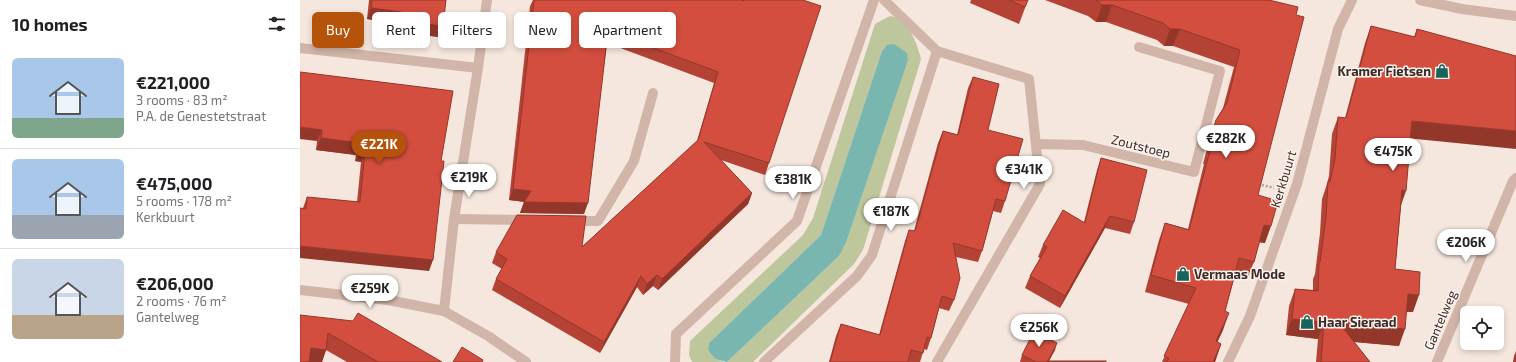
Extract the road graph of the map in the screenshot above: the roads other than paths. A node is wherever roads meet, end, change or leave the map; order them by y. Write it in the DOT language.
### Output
graph roads {
  1 [pos="487,0"];
  2 [pos="874,0"];
  3 [pos="884,0"];
  4 [pos="1352,0"];
  5 [pos="1420,0"];
  6 [pos="1516,16"];
  7 [pos="1139,47"];
  8 [pos="300,48"];
  9 [pos="937,51"];
  10 [pos="478,68"];
  11 [pos="652,93"];
  12 [pos="1036,144"];
  13 [pos="1516,178"];
  14 [pos="454,219"];
  15 [pos="534,220"];
  16 [pos="558,221"];
  17 [pos="300,290"];
  18 [pos="444,311"];
  19 [pos="526,362"];
  20 [pos="675,362"];
  21 [pos="764,362"];
  22 [pos="937,362"];
  23 [pos="1228,362"];
  24 [pos="1437,362"];
  1 -- 10 [label="street"];
  2 -- 20 [label="street"];
  3 -- 9 [label="street"];
  4 -- 23 [label="street, Kerkbuurt"];
  5 -- 6 [label="street"];
  7 -- 12 [label="street, Zoutstoep"];
  8 -- 10 [label="street"];
  9 -- 12 [label="street"];
  9 -- 21 [label="street"];
  10 -- 14 [label="street"];
  11 -- 16 [label="street"];
  12 -- 22 [label="street"];
  13 -- 24 [label="street, Gantelweg"];
  14 -- 15 [label="street"];
  14 -- 18 [label="street"];
  17 -- 18 [label="street"];
  18 -- 19 [label="street"];
}
